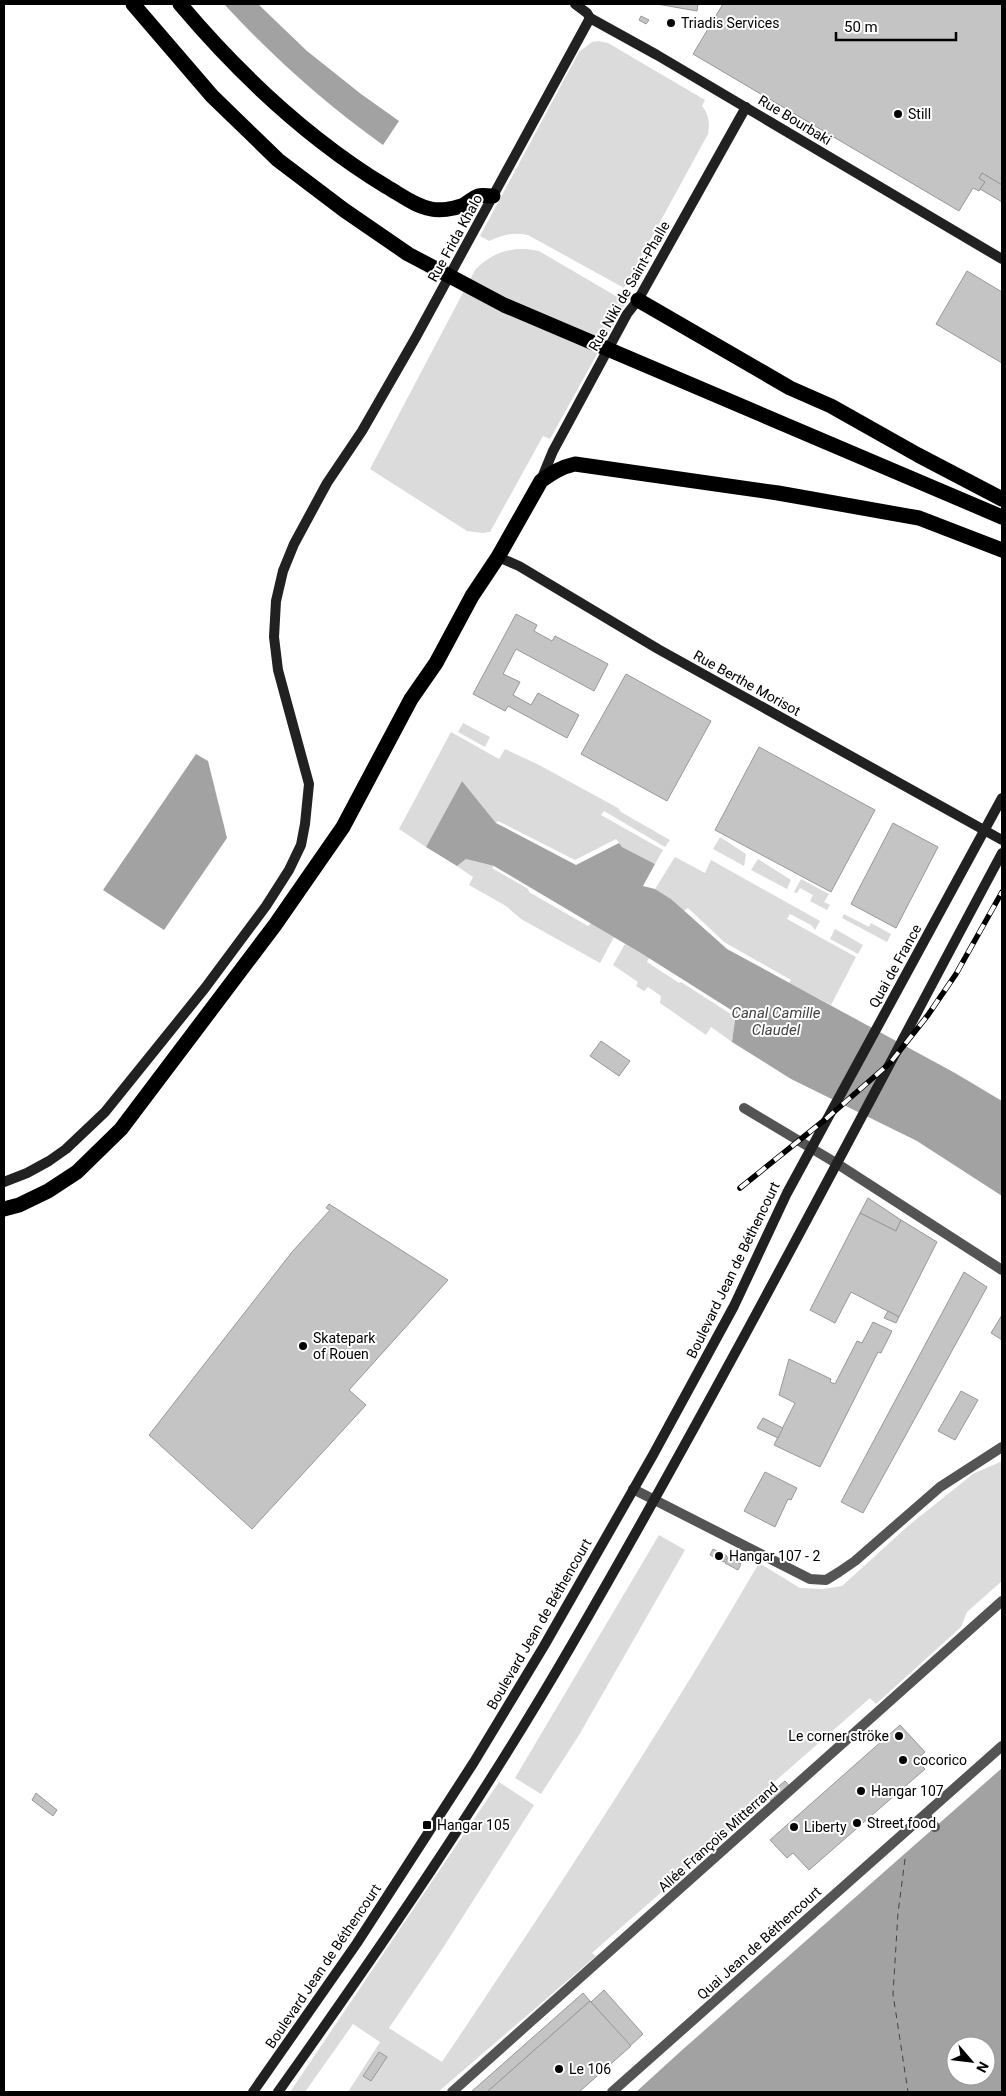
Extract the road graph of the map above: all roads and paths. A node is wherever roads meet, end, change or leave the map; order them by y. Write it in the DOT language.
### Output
graph roads {
  1 [pos="133,4"];
  2 [pos="180,4"];
  3 [pos="575,4"];
  4 [pos="590,18"];
  5 [pos="746,107"];
  6 [pos="493,196"];
  7 [pos="1002,258"];
  8 [pos="638,300"];
  9 [pos="541,481"];
  10 [pos="1002,499"];
  11 [pos="1002,516"];
  12 [pos="1002,550"];
  13 [pos="498,557"];
  14 [pos="1002,798"];
  15 [pos="985,830"];
  16 [pos="1002,840"];
  17 [pos="1002,853"];
  18 [pos="744,1108"];
  19 [pos="811,1148"];
  20 [pos="836,1163"];
  21 [pos="4,1182"];
  22 [pos="4,1209"];
  23 [pos="1002,1270"];
  24 [pos="1000,1448"];
  25 [pos="634,1489"];
  26 [pos="654,1500"];
  27 [pos="1002,1601"];
  28 [pos="1002,1746"];
  29 [pos="925,1815"];
  30 [pos="935,1827"];
  31 [pos="253,2092"];
  32 [pos="278,2092"];
  33 [pos="452,2092"];
  34 [pos="612,2092"];
  1 -- 11 [label="highway"];
  2 -- 6 [label="highway"];
  3 -- 4 [label="main road, Rue Bourbaki"];
  4 -- 5 [label="main road, Rue Bourbaki"];
  4 -- 6 [label="main road, Rue Frida Khalo"];
  5 -- 7 [label="main road, Rue Bourbaki"];
  5 -- 8 [label="main road, Rue Niki de Saint-Phalle"];
  6 -- 21 [label="main road, Rue Frida Khalo"];
  8 -- 9 [label="main road, Rue Niki de Saint-Phalle"];
  8 -- 10 [label="highway"];
  9 -- 12 [label="highway"];
  9 -- 13 [label="highway"];
  13 -- 15 [label="main road, Rue Berthe Morisot"];
  13 -- 22 [label="highway"];
  14 -- 15 [label="main road, Quai de France"];
  15 -- 16 [label="main road, Rue Berthe Morisot"];
  15 -- 19 [label="main road, Quai de France"];
  17 -- 20 [label="main road"];
  18 -- 19 [label="street"];
  19 -- 20 [label="street"];
  19 -- 25 [label="main road, Boulevard Jean de Béthencourt"];
  20 -- 23 [label="street"];
  20 -- 26 [label="main road"];
  24 -- 26 [label="street"];
  25 -- 26 [label="street"];
  25 -- 31 [label="main road, Boulevard Jean de Béthencourt"];
  26 -- 32 [label="main road"];
  27 -- 33 [label="street, Allée François Mitterrand"];
  28 -- 29 [label="street, Quai Jean de Béthencourt"];
  29 -- 30 [label="street"];
  29 -- 34 [label="street, Quai Jean de Béthencourt"];
}
